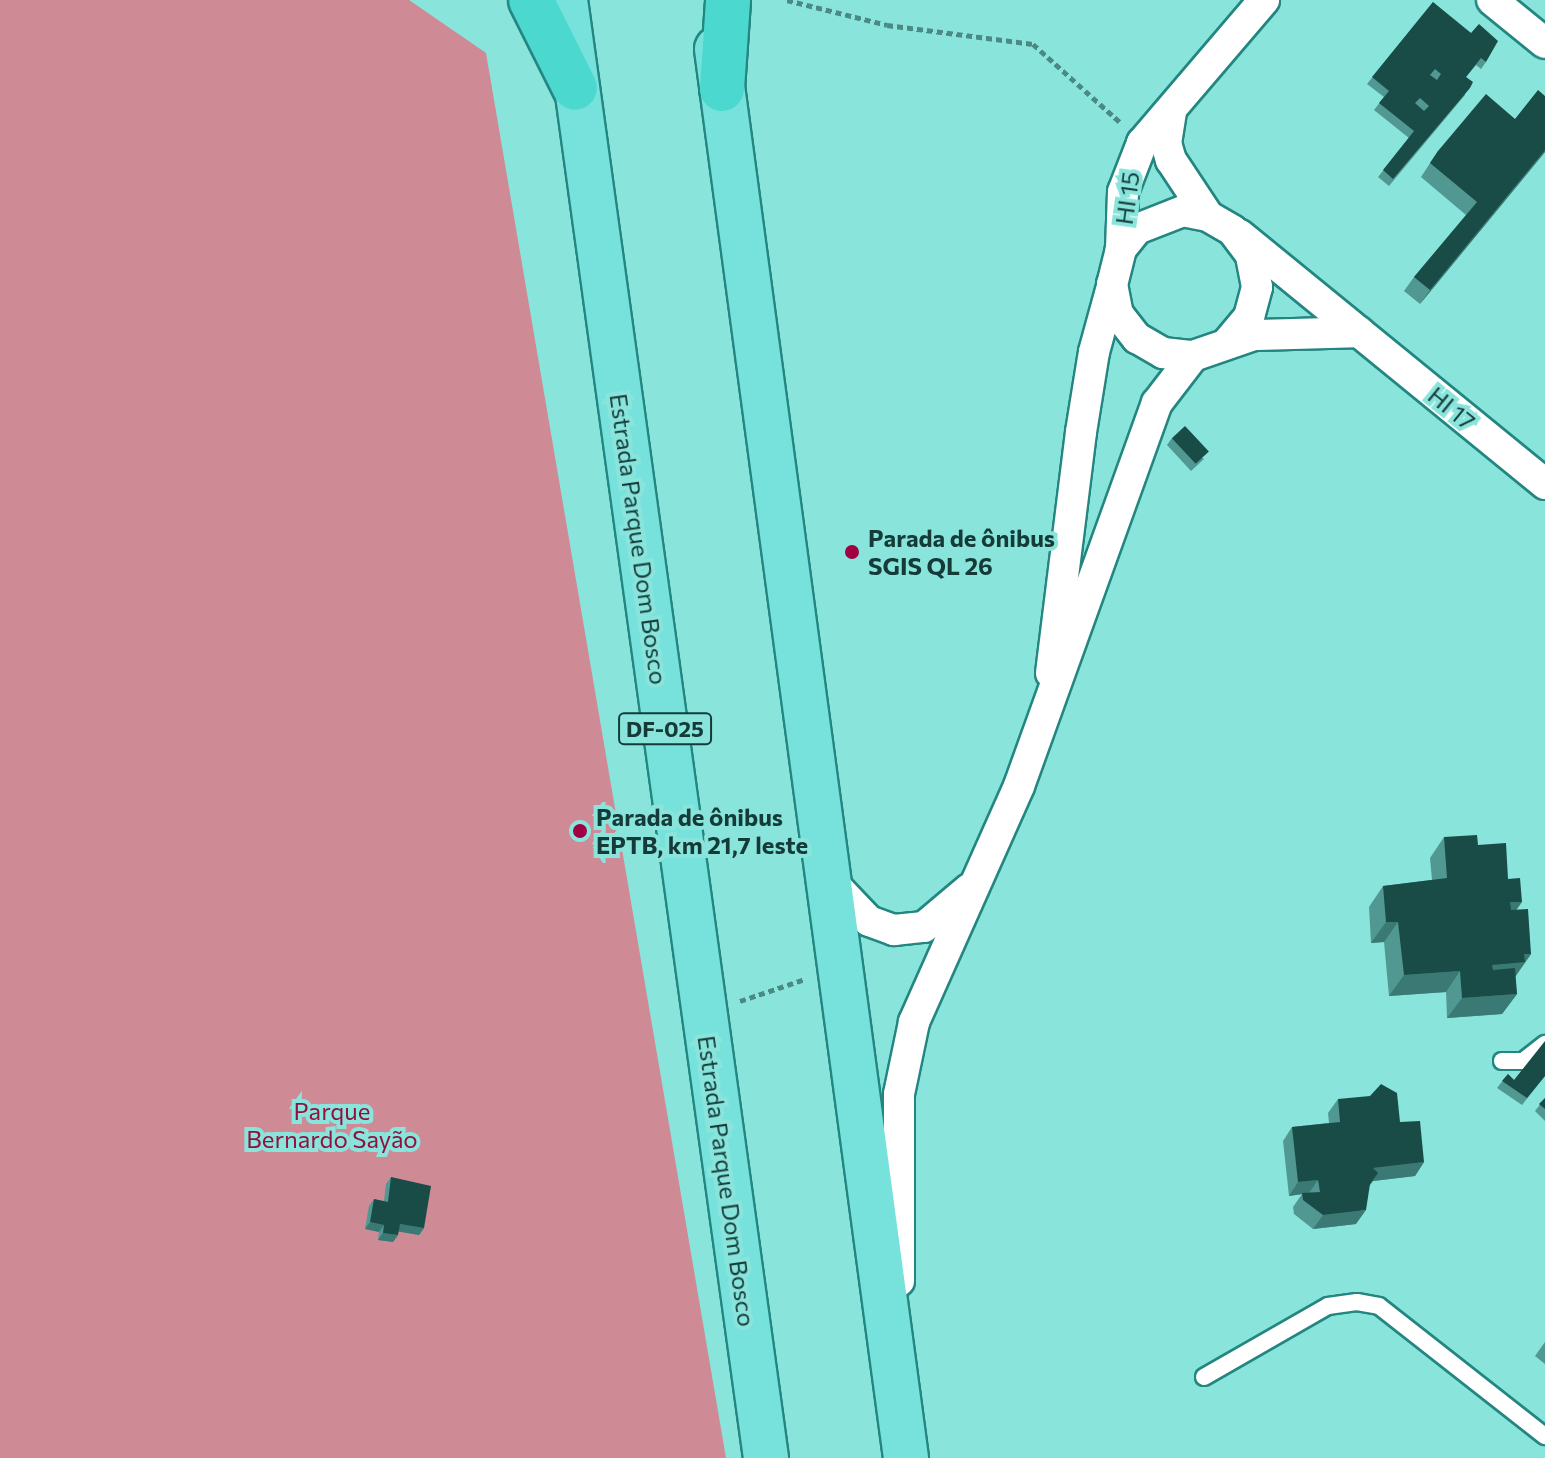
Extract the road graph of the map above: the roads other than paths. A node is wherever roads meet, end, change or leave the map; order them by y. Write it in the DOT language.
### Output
graph roads {
  1 [pos="531,0"];
  2 [pos="565,0"];
  3 [pos="710,0"];
  4 [pos="728,0"];
  5 [pos="1264,0"];
  6 [pos="1492,0"];
  7 [pos="1545,43"];
  8 [pos="575,88"];
  9 [pos="722,89"];
  10 [pos="1171,112"];
  11 [pos="1220,223"];
  12 [pos="1121,249"];
  13 [pos="1112,284"];
  14 [pos="1359,332"];
  15 [pos="1228,342"];
  16 [pos="1193,356"];
  17 [pos="1545,484"];
  18 [pos="1048,707"];
  19 [pos="825,876"];
  20 [pos="979,879"];
  21 [pos="1545,1044"];
  22 [pos="1502,1061"];
  23 [pos="1204,1377"];
  24 [pos="1545,1436"];
  25 [pos="904,1446"];
  26 [pos="766,1458"];
  1 -- 8 [label="highway"];
  2 -- 8 [label="main road, Estrada Parque Dom Bosco / DF-025"];
  3 -- 9 [label="main road"];
  4 -- 9 [label="highway"];
  5 -- 10 [label="street, HI 15"];
  6 -- 7 [label="street"];
  8 -- 26 [label="main road, Estrada Parque Dom Bosco / DF-025"];
  9 -- 19 [label="main road"];
  10 -- 11 [label="street, HI 15"];
  10 -- 12 [label="street, HI 15"];
  11 -- 12 [label="street"];
  11 -- 14 [label="street, HI 17"];
  11 -- 15 [label="street"];
  12 -- 13 [label="street"];
  13 -- 16 [label="street"];
  13 -- 18 [label="street"];
  14 -- 15 [label="street"];
  14 -- 17 [label="street, HI 17"];
  15 -- 16 [label="street"];
  16 -- 18 [label="street"];
  18 -- 20 [label="street"];
  19 -- 20 [label="street"];
  19 -- 25 [label="main road"];
  20 -- 25 [label="street"];
  21 -- 22 [label="lane"];
  23 -- 24 [label="lane"];
}
